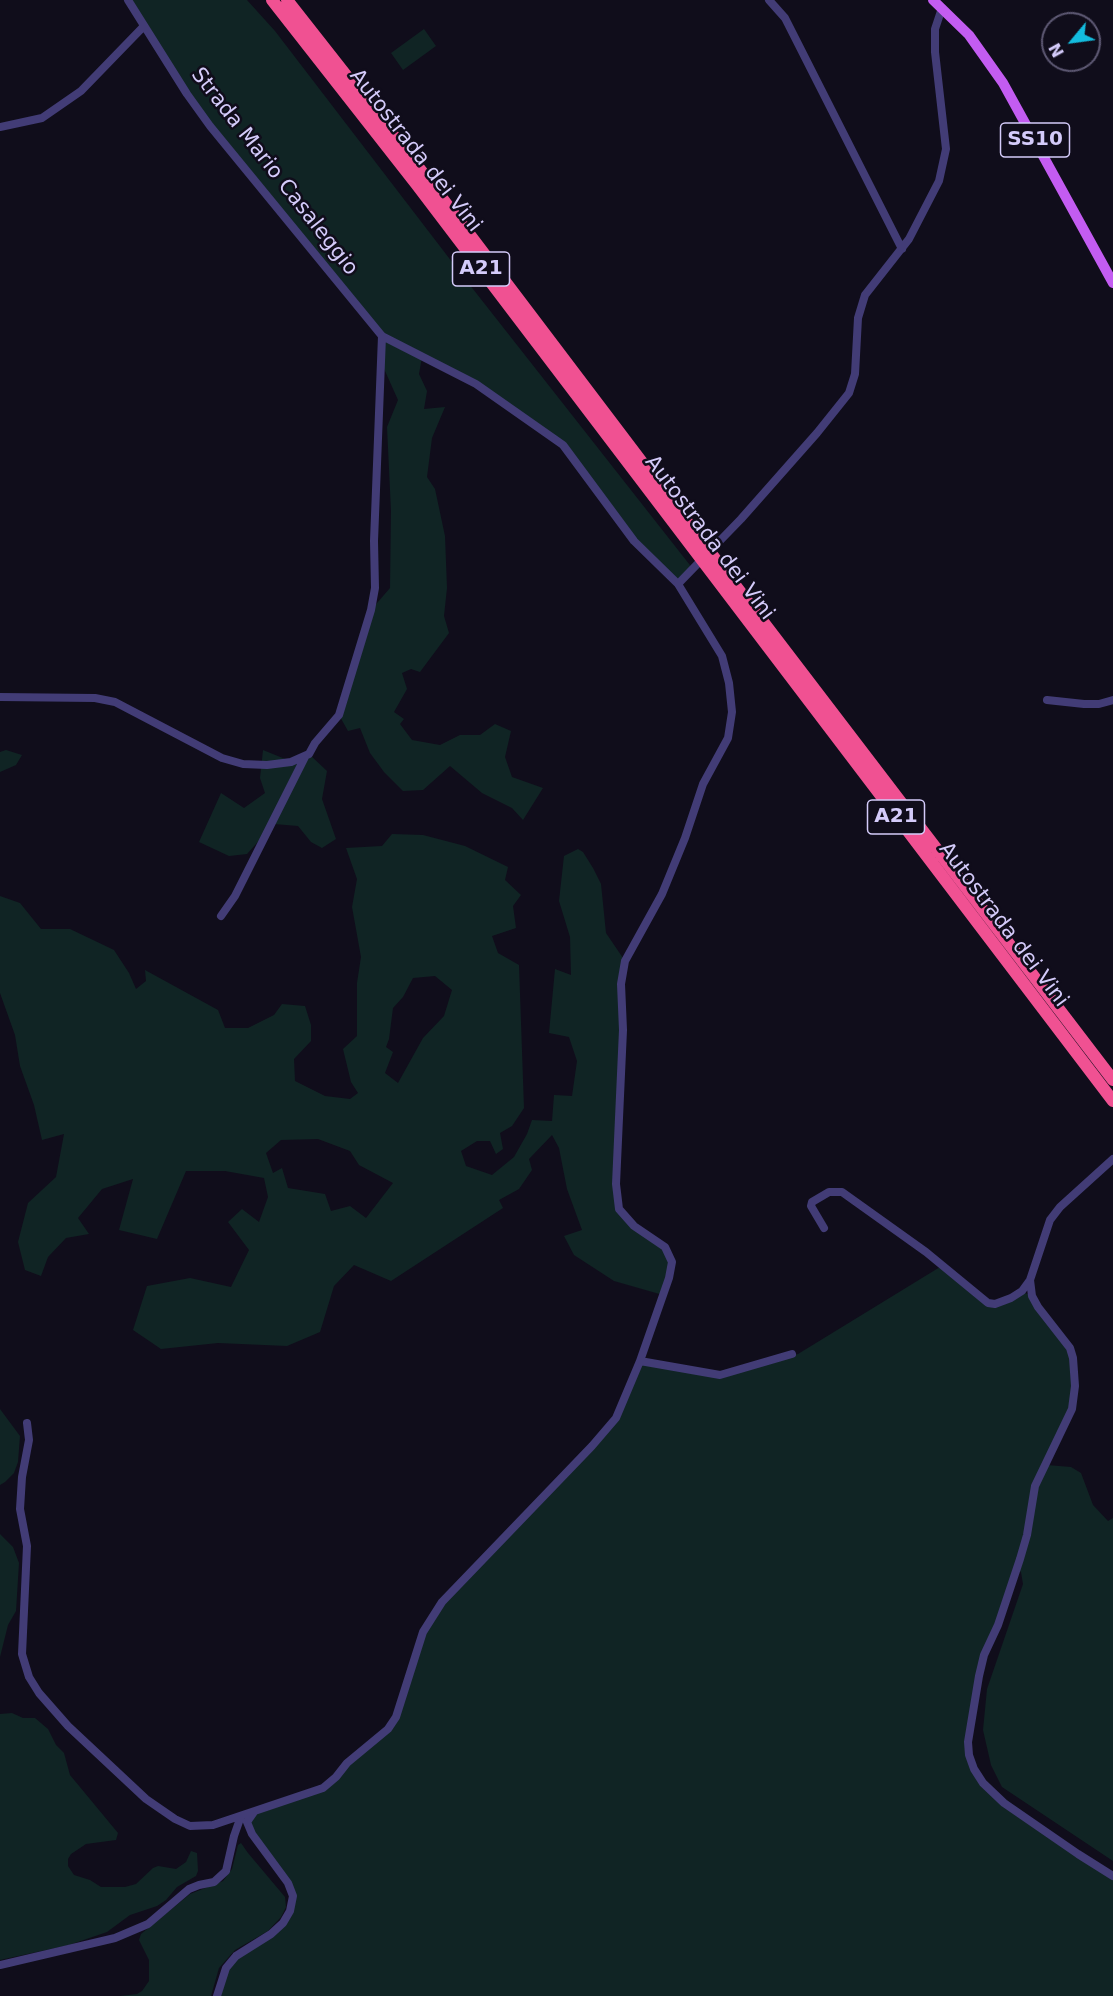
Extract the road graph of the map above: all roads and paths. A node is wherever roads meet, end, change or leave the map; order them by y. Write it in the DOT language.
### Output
graph roads {
  1 [pos="128,0"];
  2 [pos="272,0"];
  3 [pos="287,0"];
  4 [pos="769,0"];
  5 [pos="933,0"];
  6 [pos="942,8"];
  7 [pos="144,26"];
  8 [pos="0,127"];
  9 [pos="902,249"];
  10 [pos="1113,283"];
  11 [pos="382,336"];
  12 [pos="691,537"];
  13 [pos="678,584"];
  14 [pos="0,697"];
  15 [pos="1047,700"];
  16 [pos="1113,700"];
  17 [pos="305,757"];
  18 [pos="221,916"];
  19 [pos="1082,1050"];
  20 [pos="1113,1080"];
  21 [pos="1113,1101"];
  22 [pos="1113,1159"];
  23 [pos="824,1228"];
  24 [pos="1030,1280"];
  25 [pos="792,1354"];
  26 [pos="640,1361"];
  27 [pos="27,1424"];
  28 [pos="254,1812"];
  29 [pos="241,1816"];
  30 [pos="1113,1875"];
  31 [pos="0,1965"];
  32 [pos="217,1996"];
  1 -- 7 [label="street, Strada Mario Casaleggio"];
  2 -- 12 [label="highway, Autostrada dei Vini / A21"];
  3 -- 12 [label="highway, Autostrada dei Vini / A21"];
  4 -- 9 [label="street"];
  5 -- 6 [label="main road, SS10"];
  6 -- 9 [label="street"];
  6 -- 10 [label="main road, SS10"];
  7 -- 8 [label="street"];
  7 -- 11 [label="street, Strada Mario Casaleggio"];
  9 -- 13 [label="street"];
  11 -- 13 [label="street"];
  11 -- 17 [label="street"];
  12 -- 19 [label="highway, Autostrada dei Vini / A21"];
  13 -- 26 [label="street"];
  14 -- 17 [label="street"];
  15 -- 16 [label="street"];
  17 -- 18 [label="street"];
  19 -- 20 [label="highway, Autostrada dei Vini / A21"];
  19 -- 21 [label="highway, Autostrada dei Vini / A21"];
  22 -- 24 [label="street"];
  23 -- 24 [label="street"];
  24 -- 30 [label="street"];
  25 -- 26 [label="street"];
  26 -- 28 [label="street"];
  27 -- 29 [label="street"];
  28 -- 29 [label="street"];
  28 -- 32 [label="street"];
  29 -- 31 [label="street"];
}
